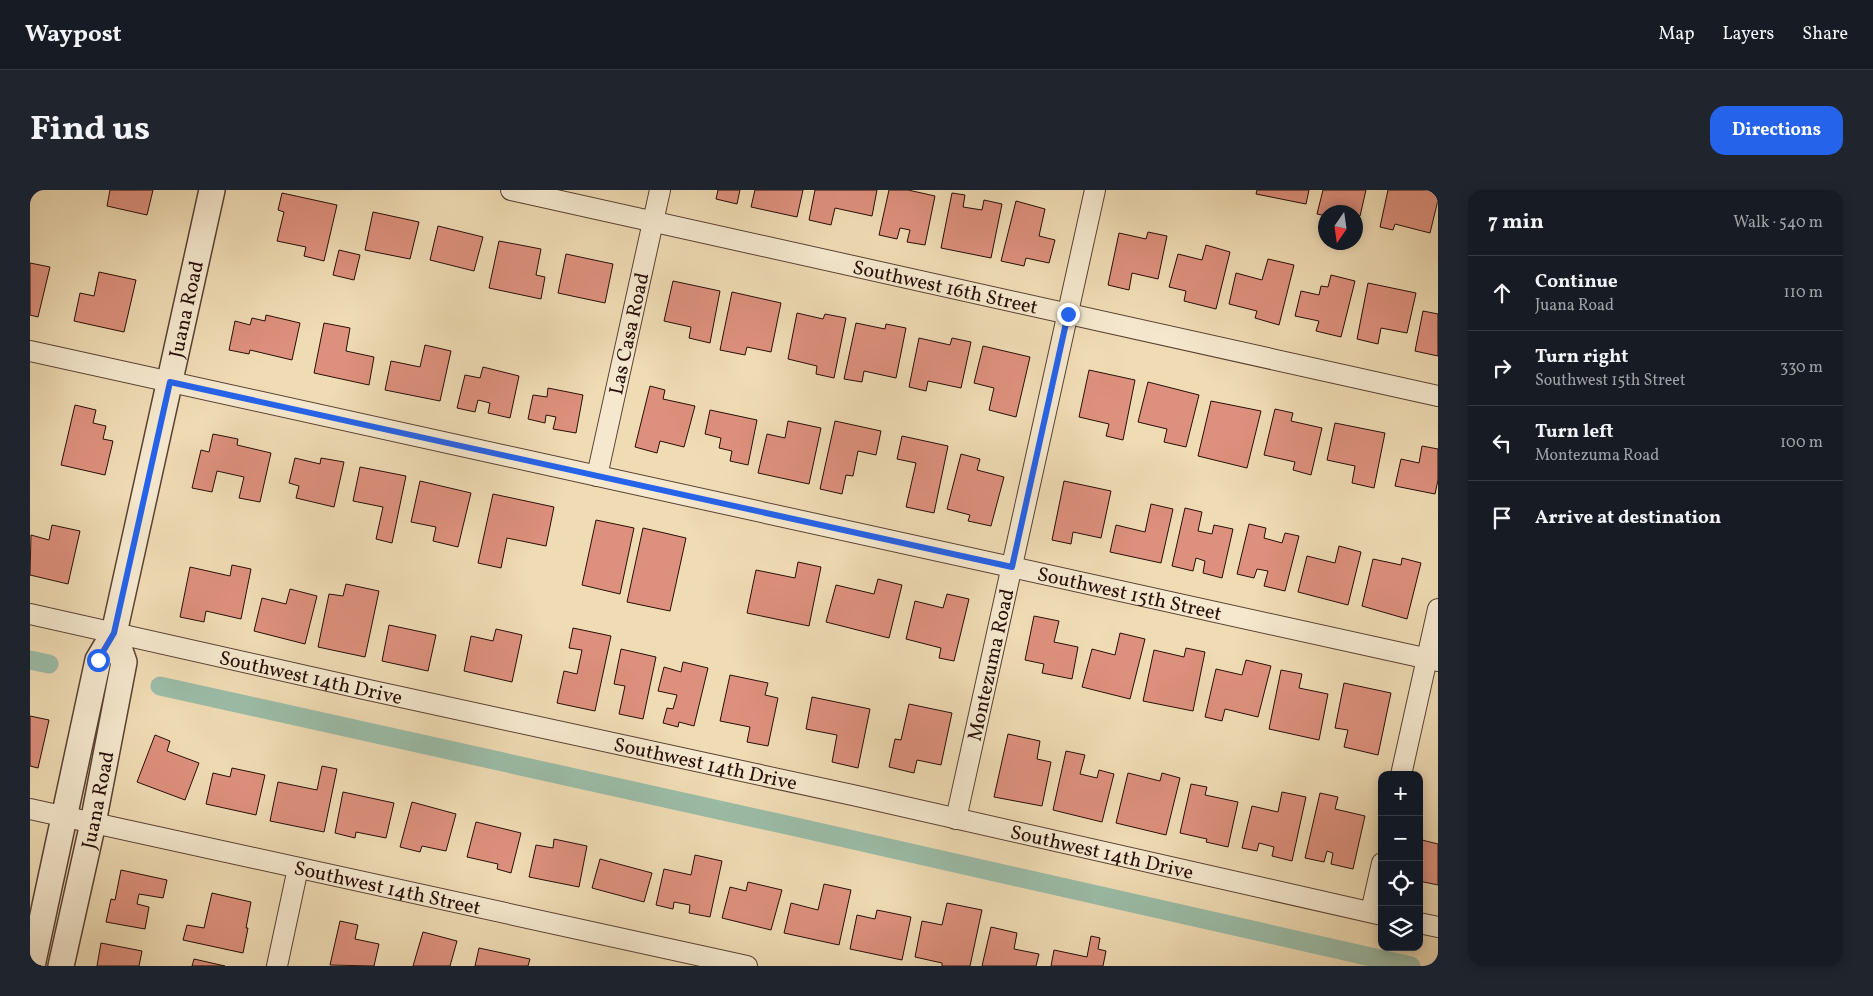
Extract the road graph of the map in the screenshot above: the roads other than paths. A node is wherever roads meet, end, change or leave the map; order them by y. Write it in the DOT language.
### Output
graph roads {
  1 [pos="212,190"];
  2 [pos="511,190"];
  3 [pos="660,190"];
  4 [pos="1095,190"];
  5 [pos="653,222"];
  6 [pos="1068,314"];
  7 [pos="30,351"];
  8 [pos="170,382"];
  9 [pos="1438,396"];
  10 [pos="597,476"];
  11 [pos="1012,567"];
  12 [pos="1438,609"];
  13 [pos="30,614"];
  14 [pos="114,633"];
  15 [pos="1433,660"];
  16 [pos="1402,771"];
  17 [pos="30,809"];
  18 [pos="64,816"];
  19 [pos="956,819"];
  20 [pos="93,823"];
  21 [pos="298,868"];
  22 [pos="1378,897"];
  23 [pos="1376,914"];
  24 [pos="1423,924"];
  25 [pos="1438,927"];
  26 [pos="32,966"];
  27 [pos="61,966"];
  28 [pos="277,966"];
  29 [pos="747,966"];
  1 -- 8 [label="street, Juana Road"];
  2 -- 5 [label="street, Southwest 16th Street"];
  3 -- 5 [label="street, Las Casa Road"];
  4 -- 6 [label="street, Montezuma Road"];
  5 -- 6 [label="street, Southwest 16th Street"];
  5 -- 10 [label="street, Las Casa Road"];
  6 -- 9 [label="street, Southwest 16th Street"];
  6 -- 11 [label="street, Montezuma Road"];
  7 -- 8 [label="street, Southwest 15th Street"];
  8 -- 10 [label="street, Southwest 15th Street"];
  8 -- 14 [label="street, Juana Road"];
  10 -- 11 [label="street, Southwest 15th Street"];
  11 -- 15 [label="street, Southwest 15th Street"];
  11 -- 19 [label="street, Montezuma Road"];
  12 -- 15 [label="street"];
  13 -- 14 [label="street, Southwest 14th Drive"];
  14 -- 18 [label="street, Juana Road"];
  14 -- 19 [label="street, Southwest 14th Drive"];
  14 -- 20 [label="street, Juana Road"];
  15 -- 16 [label="street"];
  17 -- 18 [label="street, Southwest 14th Street"];
  18 -- 20 [label="street, Southwest 14th Street"];
  18 -- 26 [label="street, Juana Road"];
  19 -- 23 [label="street, Southwest 14th Drive"];
  20 -- 21 [label="street, Southwest 14th Street"];
  20 -- 27 [label="street, Juana Road"];
  21 -- 28 [label="street"];
  21 -- 29 [label="street, Southwest 14th Street"];
  22 -- 23 [label="street"];
  24 -- 25 [label="street"];
}
